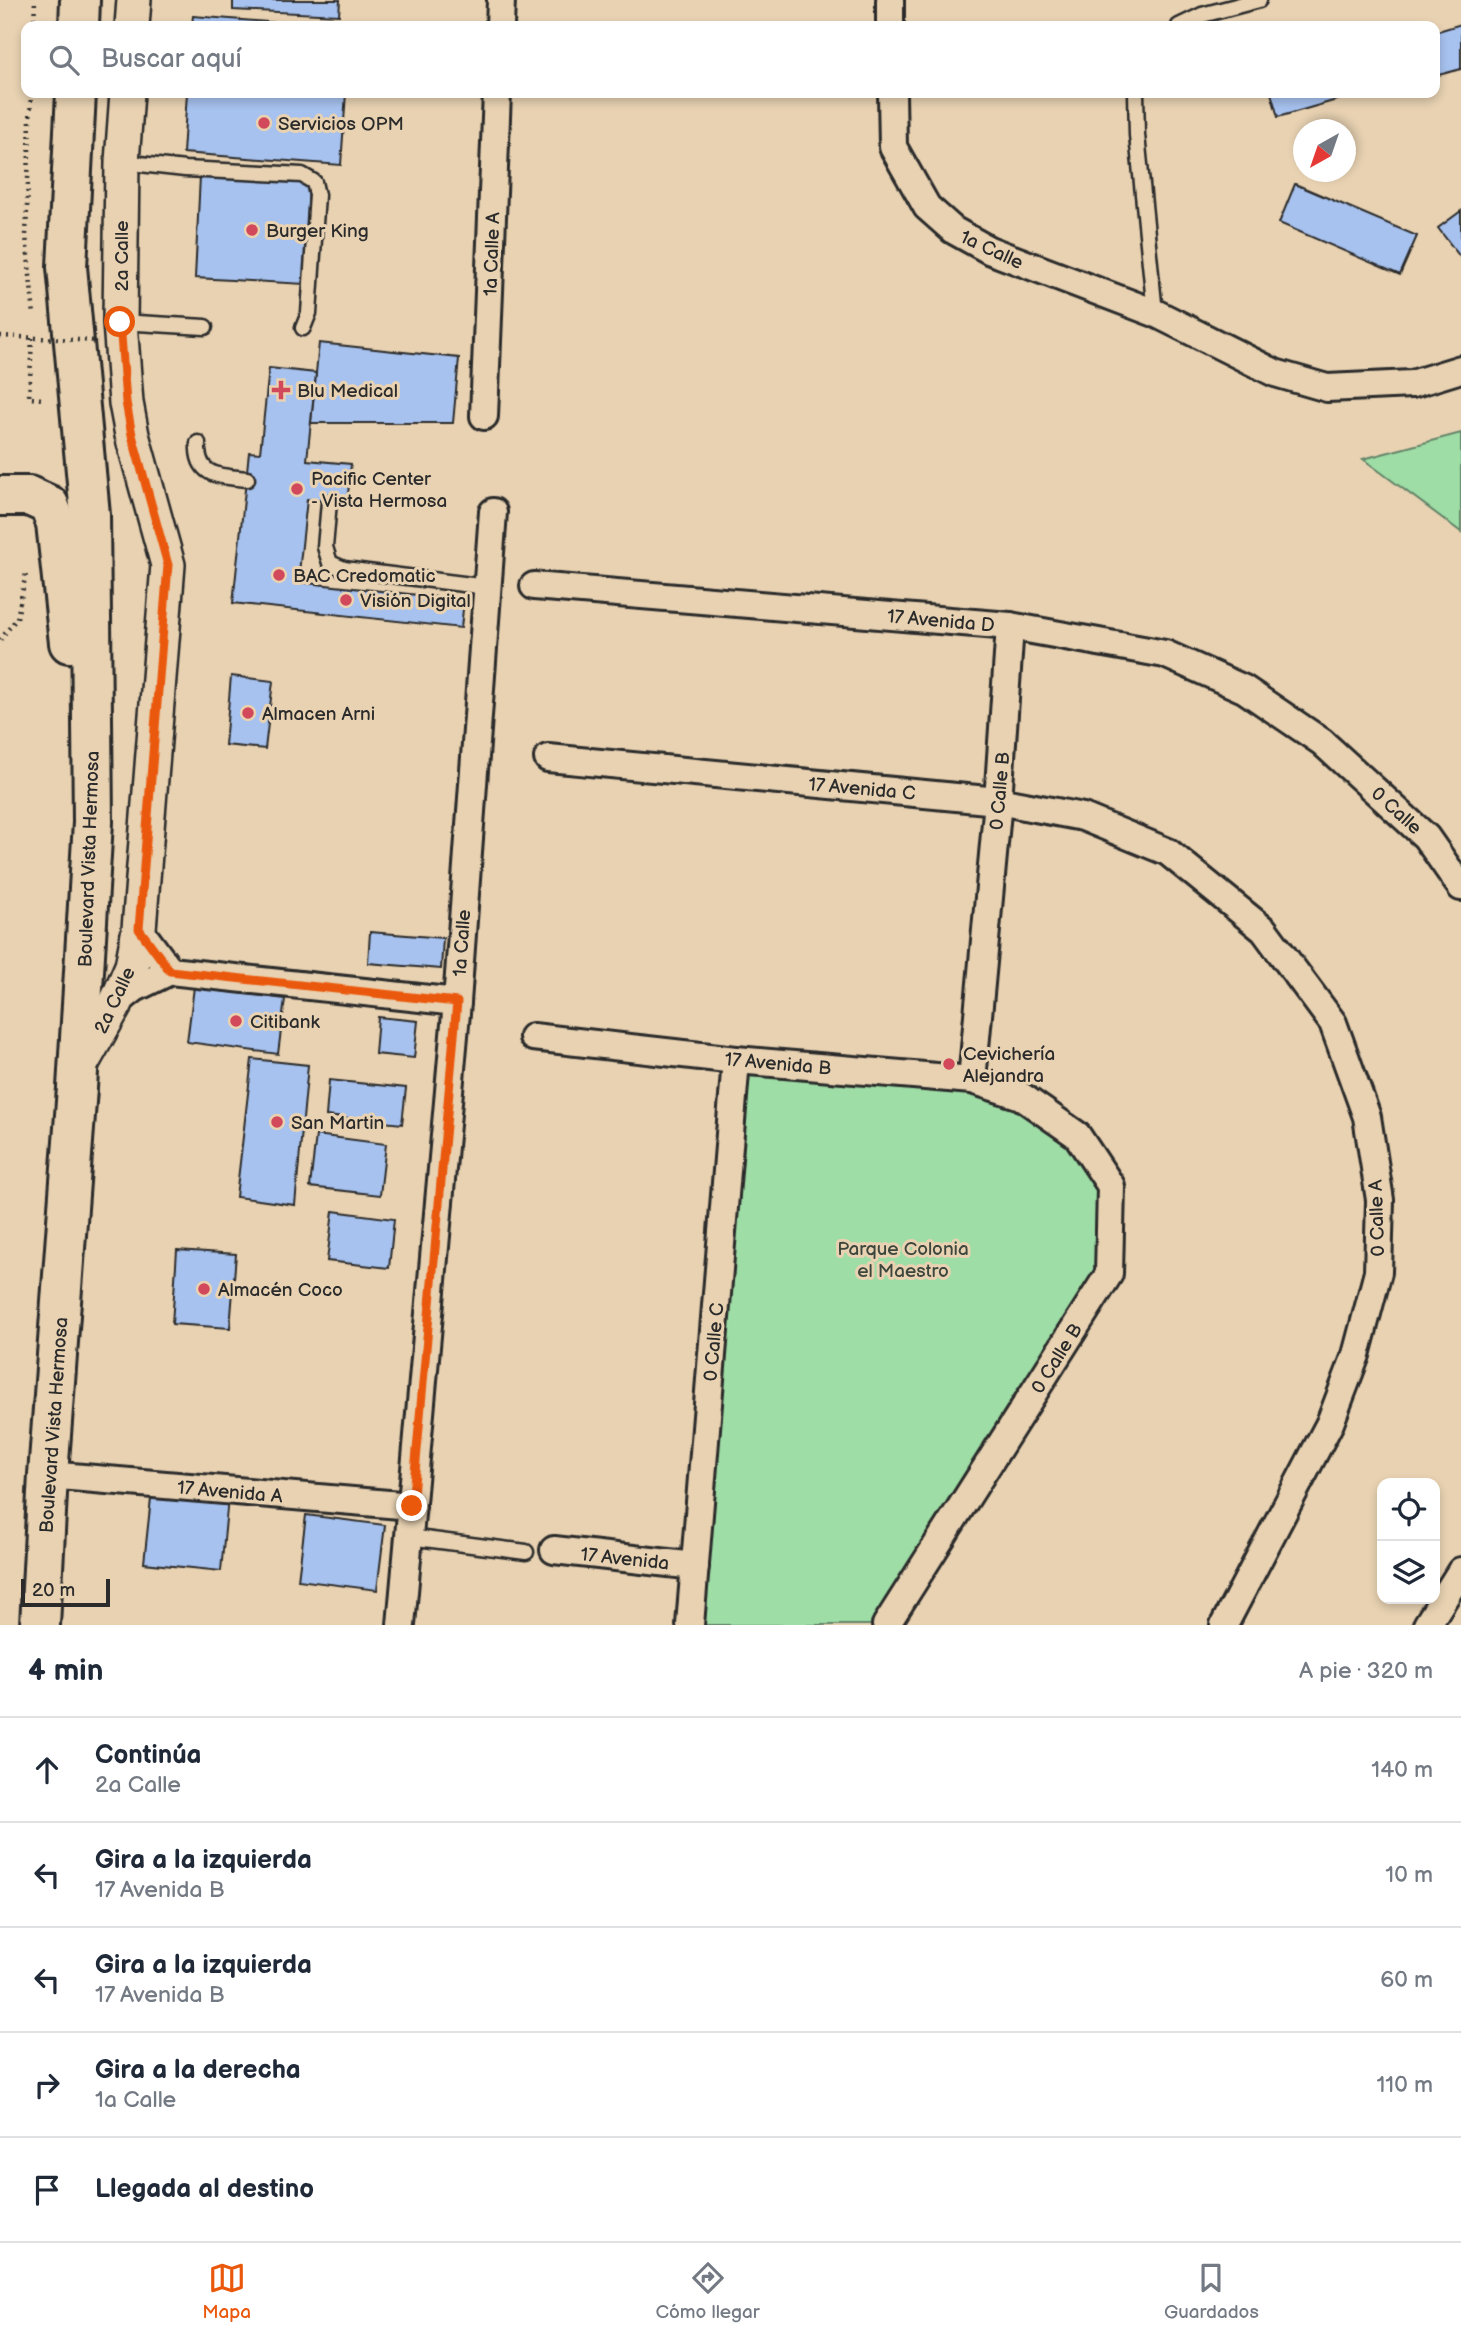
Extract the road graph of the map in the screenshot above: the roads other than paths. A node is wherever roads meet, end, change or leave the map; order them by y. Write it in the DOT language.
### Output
graph roads {
  1 [pos="80,0"];
  2 [pos="134,0"];
  3 [pos="501,0"];
  4 [pos="890,0"];
  5 [pos="1259,0"];
  6 [pos="79,21"];
  7 [pos="132,21"];
  8 [pos="500,21"];
  9 [pos="890,21"];
  10 [pos="1189,21"];
  11 [pos="76,98"];
  12 [pos="127,98"];
  13 [pos="498,98"];
  14 [pos="891,98"];
  15 [pos="1136,98"];
  16 [pos="122,162"];
  17 [pos="1155,313"];
  18 [pos="205,327"];
  19 [pos="303,328"];
  20 [pos="109,331"];
  21 [pos="1461,369"];
  22 [pos="484,416"];
  23 [pos="198,443"];
  24 [pos="247,480"];
  25 [pos="0,496"];
  26 [pos="329,502"];
  27 [pos="493,512"];
  28 [pos="534,586"];
  29 [pos="487,587"];
  30 [pos="1010,626"];
  31 [pos="1322,742"];
  32 [pos="548,758"];
  33 [pos="998,801"];
  34 [pos="93,822"];
  35 [pos="1168,852"];
  36 [pos="1461,887"];
  37 [pos="139,929"];
  38 [pos="170,971"];
  39 [pos="457,1002"];
  40 [pos="116,1003"];
  41 [pos="533,1037"];
  42 [pos="736,1060"];
  43 [pos="78,1070"];
  44 [pos="972,1080"];
  45 [pos="1021,1096"];
  46 [pos="48,1475"];
  47 [pos="412,1506"];
  48 [pos="409,1537"];
  49 [pos="554,1550"];
  50 [pos="526,1552"];
  51 [pos="695,1566"];
  52 [pos="1461,1571"];
  53 [pos="40,1625"];
  54 [pos="401,1625"];
  55 [pos="690,1625"];
  56 [pos="886,1625"];
  57 [pos="1224,1625"];
  58 [pos="1427,1625"];
  1 -- 6 [label="main road"];
  2 -- 7 [label="street"];
  3 -- 8 [label="street"];
  4 -- 9 [label="street"];
  5 -- 10 [label="lane"];
  11 -- 34 [label="main road, Boulevard Vista Hermosa"];
  12 -- 16 [label="street, 2a Calle"];
  13 -- 22 [label="street, 1a Calle A"];
  14 -- 17 [label="street, 1a Calle"];
  15 -- 17 [label="lane"];
  16 -- 19 [label="lane"];
  16 -- 20 [label="street, 2a Calle"];
  17 -- 21 [label="street, 1a Calle"];
  18 -- 20 [label="lane"];
  20 -- 37 [label="street, 2a Calle"];
  23 -- 24 [label="lane"];
  25 -- 34 [label="main road"];
  26 -- 29 [label="lane"];
  27 -- 29 [label="street, 1a Calle"];
  28 -- 30 [label="street, 17 Avenida D"];
  29 -- 39 [label="street, 1a Calle"];
  30 -- 31 [label="street, 17 Avenida D"];
  30 -- 33 [label="street, 0 Calle B"];
  31 -- 36 [label="street, 0 Calle"];
  32 -- 33 [label="street, 17 Avenida C"];
  33 -- 35 [label="street, 17 Avenida C"];
  33 -- 44 [label="street, 0 Calle B"];
  34 -- 43 [label="main road, Boulevard Vista Hermosa"];
  35 -- 57 [label="street, 0 Calle A"];
  37 -- 38 [label="street"];
  37 -- 40 [label="street, 2a Calle"];
  38 -- 39 [label="street"];
  38 -- 40 [label="street"];
  39 -- 47 [label="street, 1a Calle"];
  40 -- 43 [label="street, 2a Calle"];
  41 -- 42 [label="street, 17 Avenida B"];
  42 -- 44 [label="street, 17 Avenida B"];
  42 -- 51 [label="street, 0 Calle C"];
  43 -- 46 [label="main road, Boulevard Vista Hermosa"];
  44 -- 45 [label="street, 17 Avenida B"];
  45 -- 56 [label="street, 0 Calle B"];
  46 -- 47 [label="street, 17 Avenida A"];
  46 -- 53 [label="main road, Boulevard Vista Hermosa"];
  47 -- 48 [label="street, 1a Calle"];
  48 -- 50 [label="lane"];
  48 -- 54 [label="street, 1a Calle"];
  49 -- 51 [label="street, 17 Avenida"];
  51 -- 55 [label="street, 0 Calle C"];
  52 -- 58 [label="street"];
}
